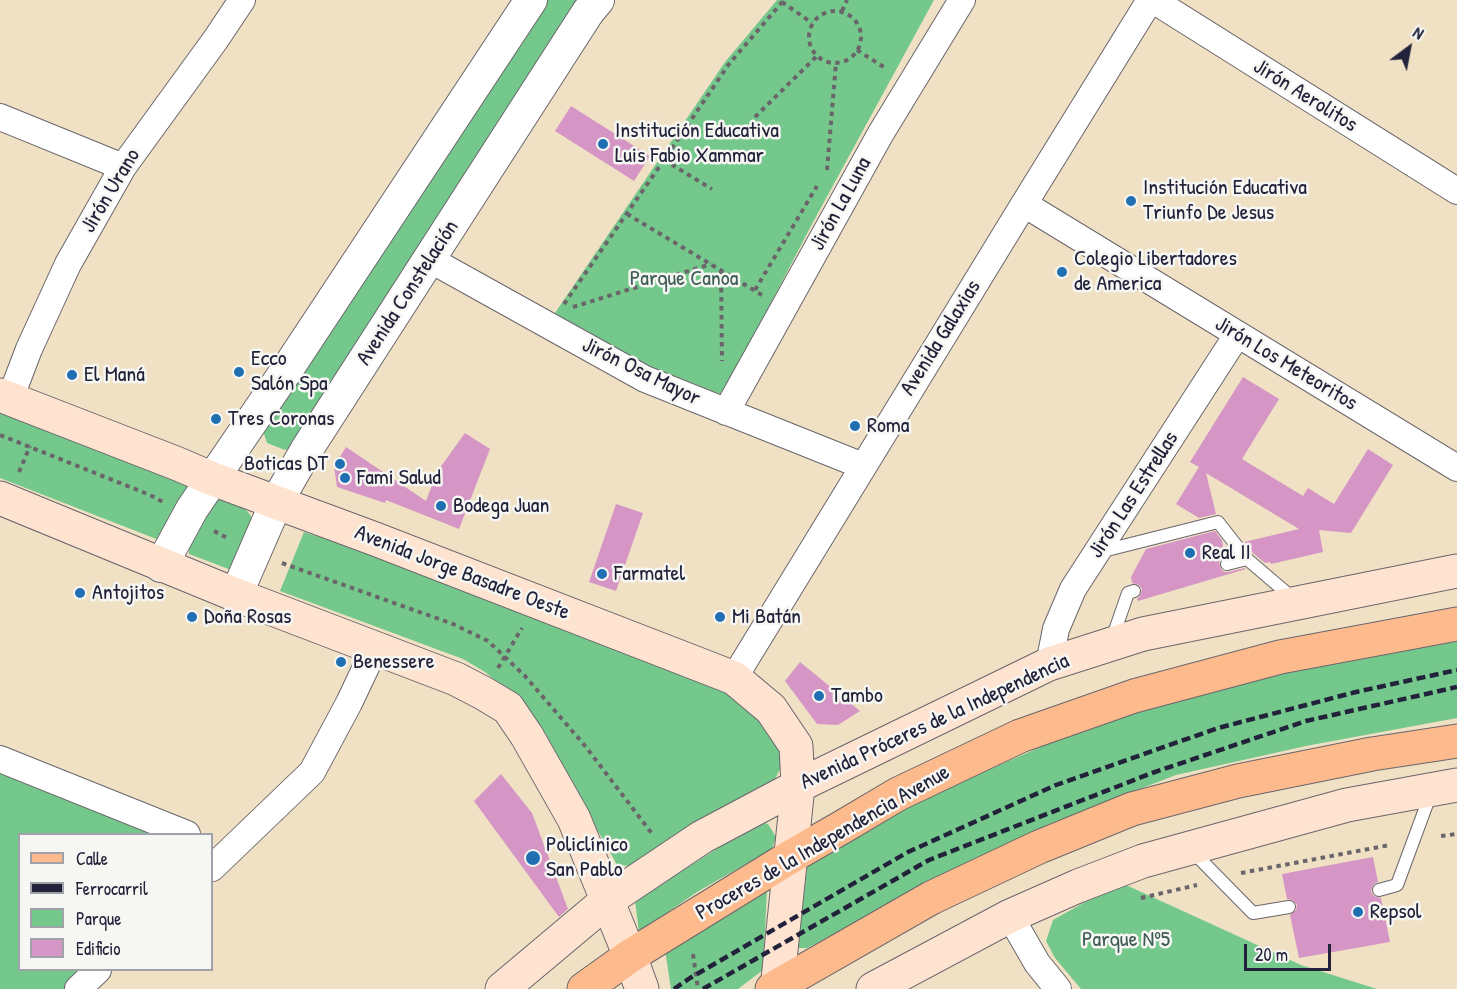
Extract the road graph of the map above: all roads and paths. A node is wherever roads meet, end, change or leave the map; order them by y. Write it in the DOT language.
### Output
graph roads {
  1 [pos="242,0"];
  2 [pos="531,0"];
  3 [pos="598,0"];
  4 [pos="847,0"];
  5 [pos="962,0"];
  6 [pos="1152,0"];
  7 [pos="783,1"];
  8 [pos="842,12"];
  9 [pos="812,23"];
  10 [pos="857,50"];
  11 [pos="817,56"];
  12 [pos="836,63"];
  13 [pos="888,69"];
  14 [pos="0,117"];
  15 [pos="755,117"];
  16 [pos="664,160"];
  17 [pos="123,167"];
  18 [pos="827,170"];
  19 [pos="712,189"];
  20 [pos="1457,191"];
  21 [pos="1024,204"];
  22 [pos="627,214"];
  23 [pos="429,259"];
  24 [pos="711,264"];
  25 [pos="722,270"];
  26 [pos="783,308"];
  27 [pos="569,309"];
  28 [pos="558,312"];
  29 [pos="1237,335"];
  30 [pos="722,366"];
  31 [pos="5,397"];
  32 [pos="726,412"];
  33 [pos="34,438"];
  34 [pos="862,466"];
  35 [pos="1457,468"];
  36 [pos="213,479"];
  37 [pos="8,488"];
  38 [pos="276,503"];
  39 [pos="1098,552"];
  40 [pos="1247,559"];
  41 [pos="1227,564"];
  42 [pos="161,566"];
  43 [pos="1457,571"];
  44 [pos="1134,591"];
  45 [pos="236,596"];
  46 [pos="538,602"];
  47 [pos="1299,602"];
  48 [pos="1457,624"];
  49 [pos="1111,644"];
  50 [pos="375,648"];
  51 [pos="1049,664"];
  52 [pos="734,678"];
  53 [pos="483,693"];
  54 [pos="1457,741"];
  55 [pos="0,759"];
  56 [pos="798,786"];
  57 [pos="1445,787"];
  58 [pos="185,833"];
  59 [pos="1457,834"];
  60 [pos="1441,836"];
  61 [pos="1392,844"];
  62 [pos="1189,848"];
  63 [pos="218,855"];
  64 [pos="792,856"];
  65 [pos="1240,873"];
  66 [pos="1197,885"];
  67 [pos="1379,890"];
  68 [pos="1140,898"];
  69 [pos="608,900"];
  70 [pos="1289,907"];
  71 [pos="1010,916"];
  72 [pos="630,956"];
  73 [pos="96,971"];
  74 [pos="775,988"];
  75 [pos="78,989"];
  76 [pos="502,989"];
  77 [pos="585,989"];
  78 [pos="642,989"];
  79 [pos="873,989"];
  80 [pos="1058,989"];
  1 -- 17 [label="street, Jirón Urano"];
  2 -- 36 [label="street"];
  3 -- 23 [label="street, Avenida Constelación"];
  4 -- 8 [label="path"];
  5 -- 26 [label="street, Jirón La Luna"];
  6 -- 20 [label="street, Jirón Aerolitos"];
  6 -- 21 [label="street, Avenida Galaxias"];
  7 -- 9 [label="path"];
  7 -- 16 [label="path"];
  8 -- 9 [label="path"];
  8 -- 10 [label="path"];
  9 -- 11 [label="path"];
  10 -- 12 [label="path"];
  10 -- 13 [label="path"];
  11 -- 12 [label="path"];
  11 -- 15 [label="path"];
  12 -- 18 [label="path"];
  14 -- 17 [label="street"];
  16 -- 19 [label="path"];
  16 -- 22 [label="path"];
  17 -- 31 [label="street, Jirón Urano"];
  21 -- 29 [label="street, Jirón Los Meteoritos"];
  21 -- 34 [label="street, Avenida Galaxias"];
  22 -- 24 [label="path"];
  22 -- 28 [label="path"];
  23 -- 32 [label="street, Jirón Osa Mayor"];
  23 -- 38 [label="street, Avenida Constelación"];
  24 -- 25 [label="path"];
  24 -- 27 [label="path"];
  25 -- 26 [label="path"];
  25 -- 30 [label="path"];
  26 -- 32 [label="street, Jirón La Luna"];
  29 -- 35 [label="street, Jirón Los Meteoritos"];
  29 -- 39 [label="street, Jirón Las Estrellas"];
  31 -- 36 [label="main road, Avenida Jorge Basadre Oeste"];
  32 -- 34 [label="street, Jirón Osa Mayor"];
  33 -- 37 [label="path"];
  34 -- 52 [label="street, Avenida Galaxias"];
  36 -- 38 [label="main road, Avenida Jorge Basadre Oeste"];
  36 -- 42 [label="street"];
  37 -- 42 [label="main road"];
  38 -- 45 [label="street, Avenida Constelación"];
  38 -- 46 [label="main road, Avenida Jorge Basadre Oeste"];
  39 -- 40 [label="lane"];
  39 -- 51 [label="street, Jirón Las Estrellas"];
  40 -- 41 [label="lane"];
  40 -- 47 [label="lane"];
  42 -- 45 [label="main road"];
  43 -- 47 [label="main road, Avenida Próceres de la Independencia"];
  44 -- 49 [label="lane"];
  45 -- 50 [label="main road"];
  46 -- 52 [label="main road, Avenida Jorge Basadre Oeste"];
  46 -- 53 [label="path"];
  47 -- 49 [label="main road, Avenida Próceres de la Independencia"];
  48 -- 64 [label="main road, Proceres de la Independencia Avenue"];
  49 -- 51 [label="main road, Avenida Próceres de la Independencia"];
  50 -- 53 [label="main road"];
  50 -- 63 [label="street"];
  51 -- 56 [label="main road, Avenida Próceres de la Independencia"];
  52 -- 56 [label="main road, Avenida Jorge Basadre Oeste"];
  53 -- 69 [label="main road"];
  54 -- 74 [label="main road"];
  55 -- 58 [label="street"];
  56 -- 64 [label="main road, Avenida Jorge Basadre Oeste"];
  56 -- 69 [label="main road, Avenida Próceres de la Independencia"];
  57 -- 62 [label="main road"];
  57 -- 67 [label="lane"];
  59 -- 60 [label="path"];
  61 -- 65 [label="path"];
  62 -- 70 [label="lane"];
  62 -- 71 [label="main road"];
  64 -- 72 [label="main road, Proceres de la Independencia Avenue"];
  64 -- 74 [label="main road, Avenida Jorge Basadre Oeste"];
  66 -- 68 [label="path"];
  69 -- 72 [label="main road"];
  69 -- 76 [label="main road, Avenida Próceres de la Independencia"];
  71 -- 79 [label="main road"];
  71 -- 80 [label="street"];
  72 -- 77 [label="main road, Proceres de la Independencia Avenue"];
  72 -- 78 [label="main road"];
  73 -- 75 [label="street"];
}
